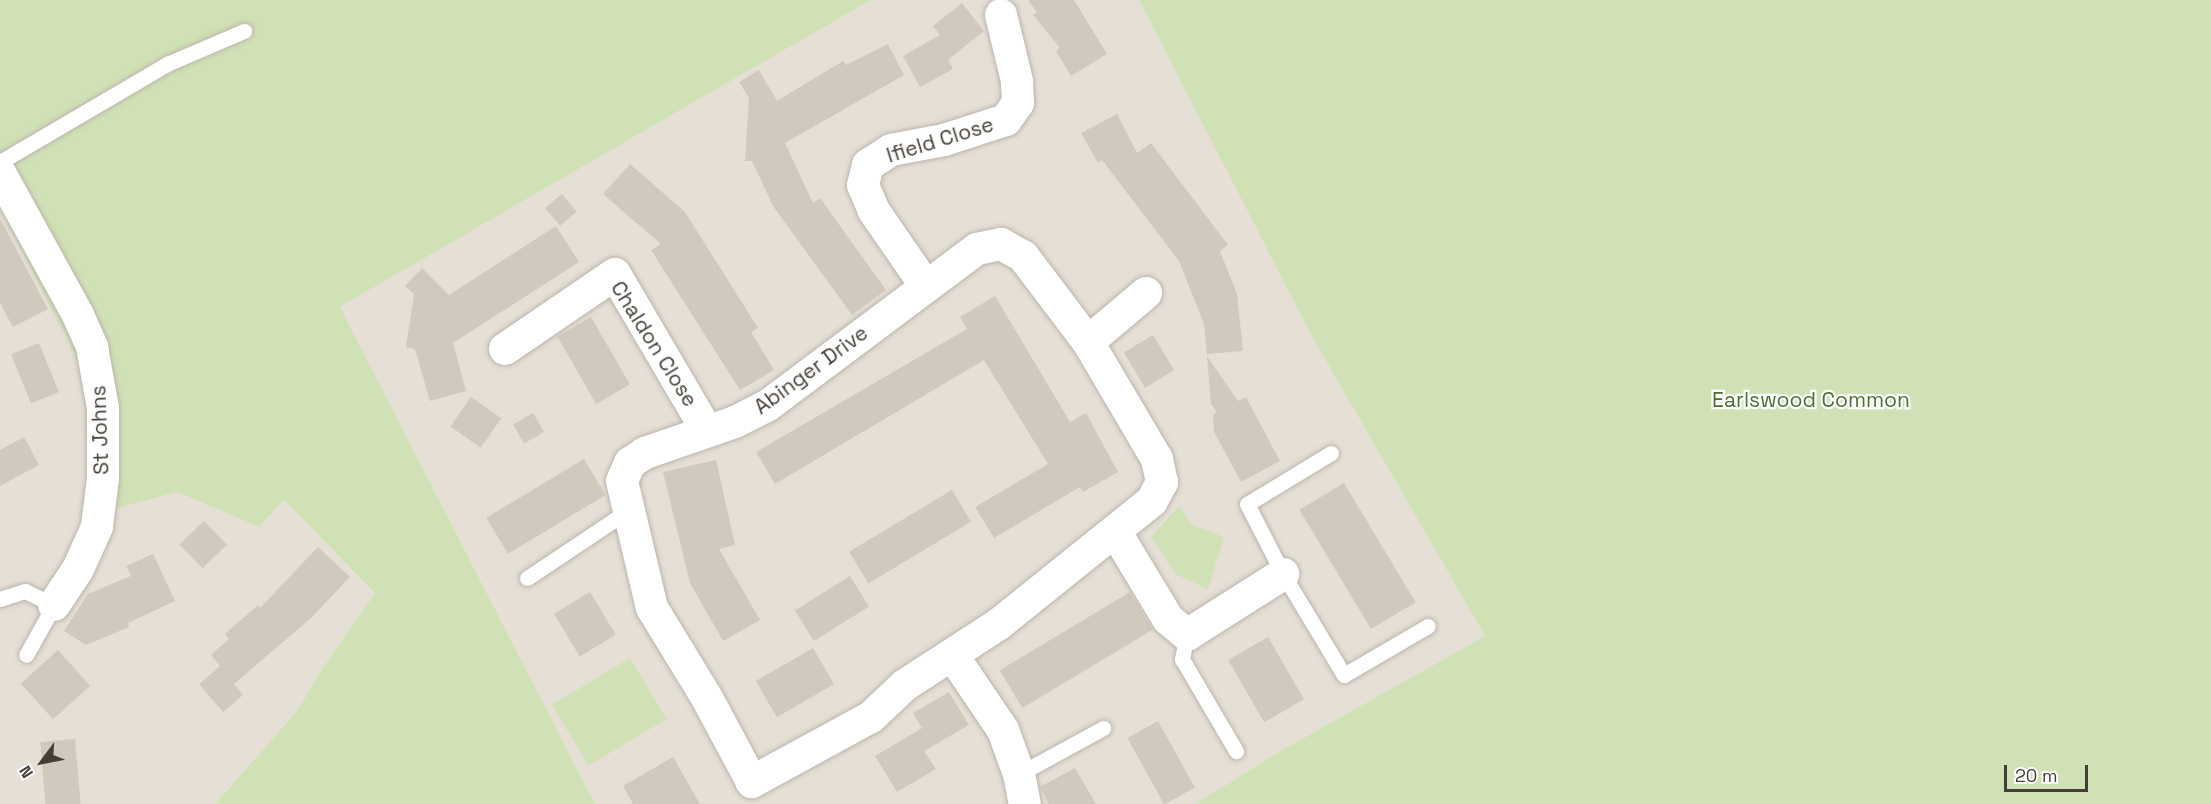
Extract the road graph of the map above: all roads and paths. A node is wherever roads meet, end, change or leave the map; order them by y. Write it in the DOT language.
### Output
graph roads {
  1 [pos="1001,15"];
  2 [pos="244,31"];
  3 [pos="0,162"];
  4 [pos="0,173"];
  5 [pos="925,285"];
  6 [pos="1146,293"];
  7 [pos="1088,342"];
  8 [pos="505,349"];
  9 [pos="707,431"];
  10 [pos="1331,453"];
  11 [pos="629,510"];
  12 [pos="1115,531"];
  13 [pos="1283,574"];
  14 [pos="527,578"];
  15 [pos="0,599"];
  16 [pos="54,605"];
  17 [pos="1428,626"];
  18 [pos="1187,635"];
  19 [pos="26,655"];
  20 [pos="954,656"];
  21 [pos="1103,728"];
  22 [pos="1236,752"];
  23 [pos="1019,774"];
  24 [pos="754,793"];
  25 [pos="1025,804"];
  1 -- 5 [label="street, Ifield Close"];
  2 -- 3 [label="lane"];
  4 -- 16 [label="street, St Johns"];
  5 -- 7 [label="street, Abinger Drive"];
  5 -- 9 [label="street, Abinger Drive"];
  6 -- 7 [label="street"];
  7 -- 12 [label="street, Abinger Drive"];
  8 -- 9 [label="street, Chaldon Close"];
  9 -- 11 [label="street, Abinger Drive"];
  10 -- 13 [label="lane"];
  11 -- 14 [label="lane"];
  11 -- 24 [label="street, Abinger Drive"];
  12 -- 18 [label="street"];
  12 -- 20 [label="street, Abinger Drive"];
  13 -- 17 [label="lane"];
  13 -- 18 [label="street"];
  15 -- 16 [label="lane"];
  16 -- 19 [label="lane"];
  18 -- 22 [label="lane"];
  20 -- 23 [label="street"];
  20 -- 24 [label="street, Abinger Drive"];
  21 -- 23 [label="lane"];
  23 -- 25 [label="street"];
}
